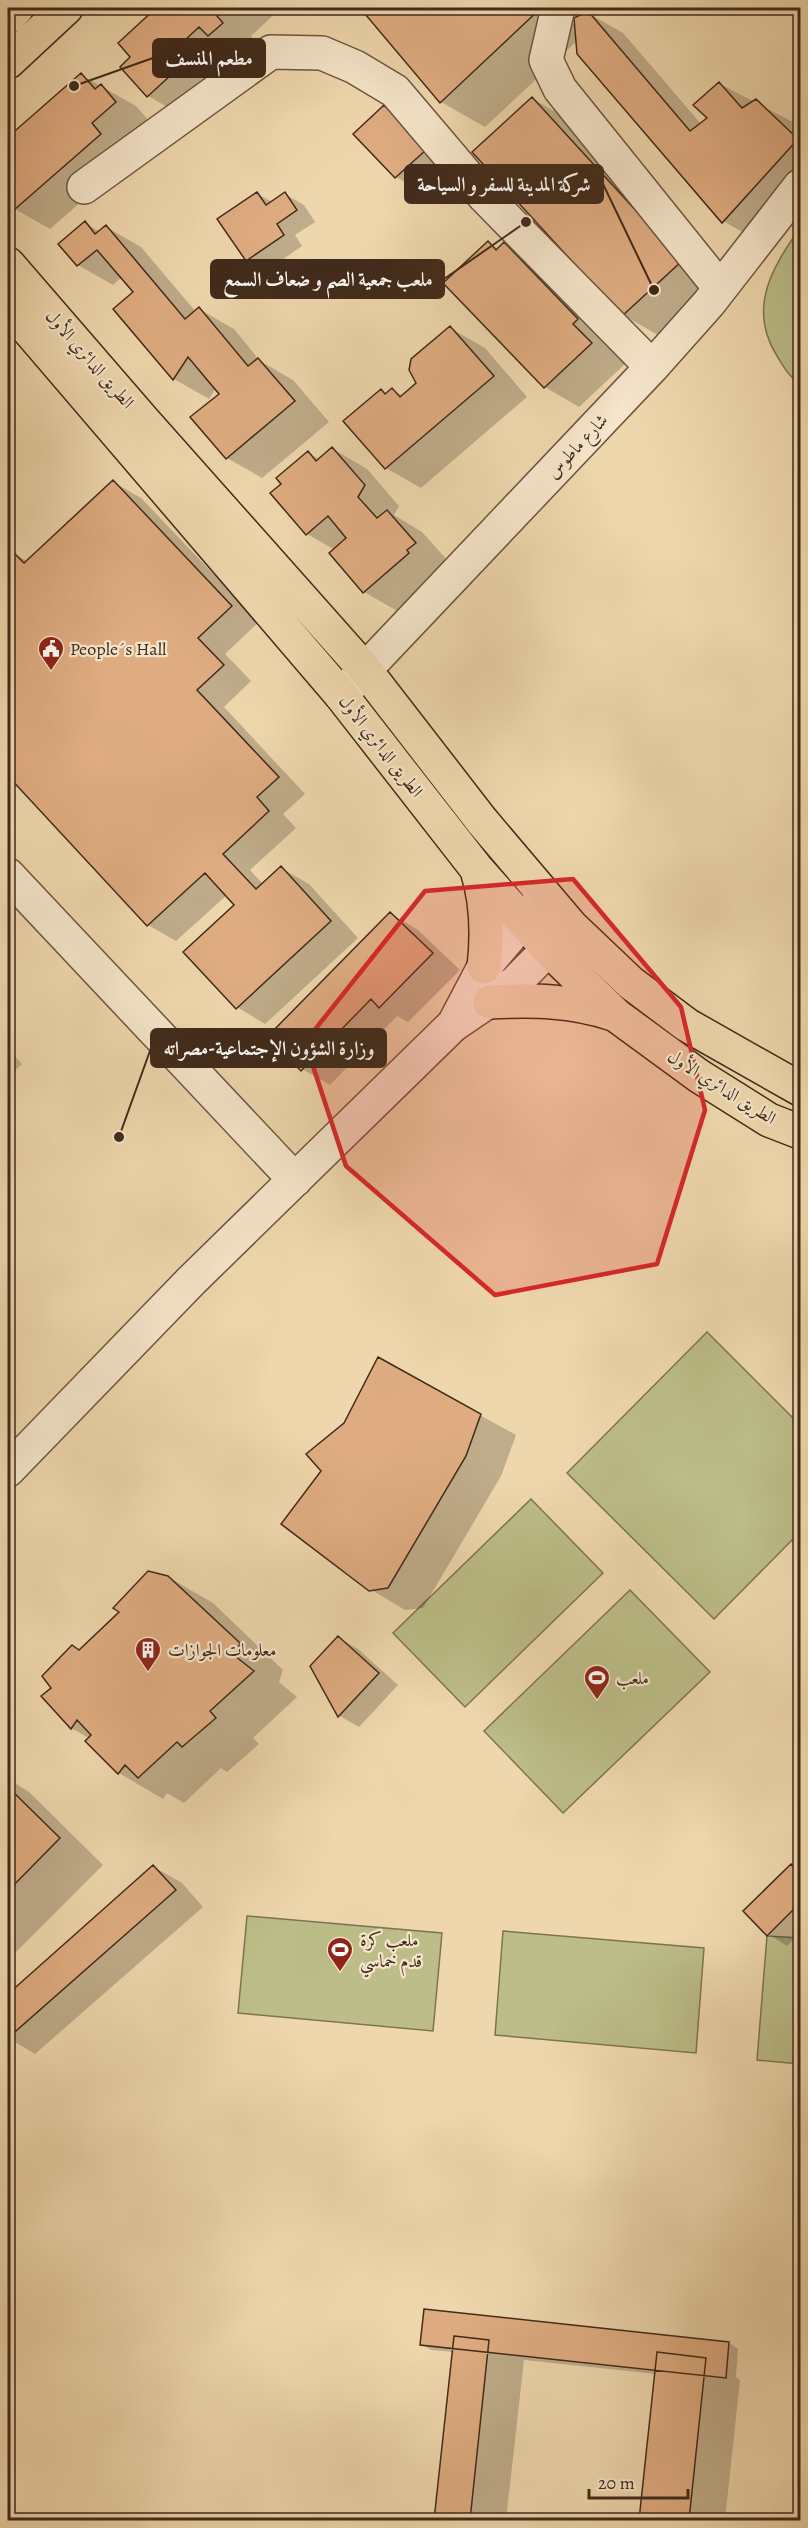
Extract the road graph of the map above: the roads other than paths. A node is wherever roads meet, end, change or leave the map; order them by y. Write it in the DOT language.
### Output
graph roads {
  1 [pos="17,8"];
  2 [pos="66,8"];
  3 [pos="558,8"];
  4 [pos="8,17"];
  5 [pos="8,62"];
  6 [pos="801,186"];
  7 [pos="84,187"];
  8 [pos="8,264"];
  9 [pos="720,288"];
  10 [pos="8,306"];
  11 [pos="652,367"];
  12 [pos="366,671"];
  13 [pos="341,695"];
  14 [pos="476,868"];
  15 [pos="8,875"];
  16 [pos="534,908"];
  17 [pos="559,937"];
  18 [pos="484,967"];
  19 [pos="490,1002"];
  20 [pos="617,1016"];
  21 [pos="453,1025"];
  22 [pos="801,1089"];
  23 [pos="801,1132"];
  24 [pos="295,1180"];
  25 [pos="12,1455"];
  1 -- 4 [label="main road"];
  2 -- 5 [label="main road"];
  3 -- 9 [label="street"];
  6 -- 9 [label="street, شارع ماطوس"];
  7 -- 11 [label="street"];
  8 -- 12 [label="main road, الطريق الدائري الأول"];
  9 -- 11 [label="street, شارع ماطوس"];
  10 -- 13 [label="main road, الطريق الدائري الأول"];
  11 -- 12 [label="street, شارع ماطوس"];
  12 -- 13 [label="street, شارع ماطوس"];
  12 -- 16 [label="main road, الطريق الدائري الأول"];
  13 -- 14 [label="main road, الطريق الدائري الأول"];
  14 -- 16 [label="main road, الطريق الدائري الأول"];
  14 -- 18 [label="main road"];
  15 -- 24 [label="street"];
  16 -- 17 [label="main road, الطريق الدائري الأول"];
  16 -- 18 [label="street"];
  17 -- 19 [label="street"];
  17 -- 20 [label="main road, الطريق الدائري الأول"];
  17 -- 22 [label="main road, الطريق الدائري الأول"];
  18 -- 21 [label="street"];
  19 -- 20 [label="main road"];
  19 -- 21 [label="street"];
  20 -- 23 [label="main road, الطريق الدائري الأول"];
  21 -- 24 [label="street"];
  24 -- 25 [label="street"];
}
